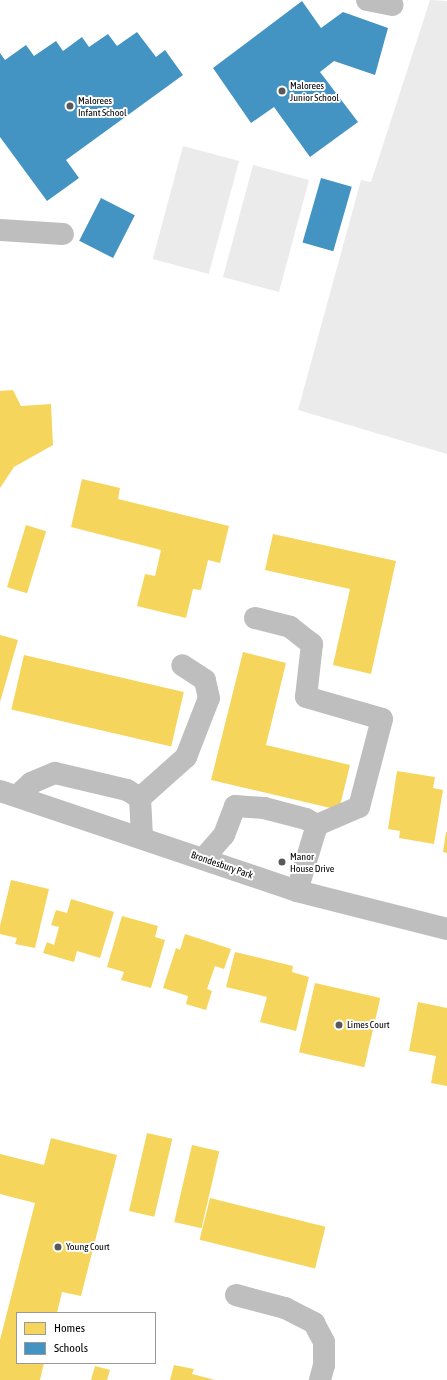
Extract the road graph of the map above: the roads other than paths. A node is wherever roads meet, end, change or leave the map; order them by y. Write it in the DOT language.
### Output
graph roads {
  1 [pos="367,0"];
  2 [pos="393,5"];
  3 [pos="0,230"];
  4 [pos="63,234"];
  5 [pos="255,618"];
  6 [pos="182,666"];
  7 [pos="8,794"];
  8 [pos="140,798"];
  9 [pos="317,825"];
  10 [pos="142,837"];
  11 [pos="203,859"];
  12 [pos="297,891"];
  13 [pos="447,928"];
  14 [pos="236,1295"];
  15 [pos="320,1380"];
  1 -- 2 [label="street"];
  3 -- 4 [label="street"];
  5 -- 9 [label="street"];
  6 -- 8 [label="street"];
  7 -- 8 [label="street"];
  7 -- 10 [label="street, Brondesbury Park"];
  8 -- 10 [label="street"];
  9 -- 11 [label="street"];
  9 -- 12 [label="street"];
  10 -- 11 [label="street, Brondesbury Park"];
  11 -- 12 [label="street, Brondesbury Park"];
  12 -- 13 [label="street, Brondesbury Park"];
  14 -- 15 [label="street"];
}
